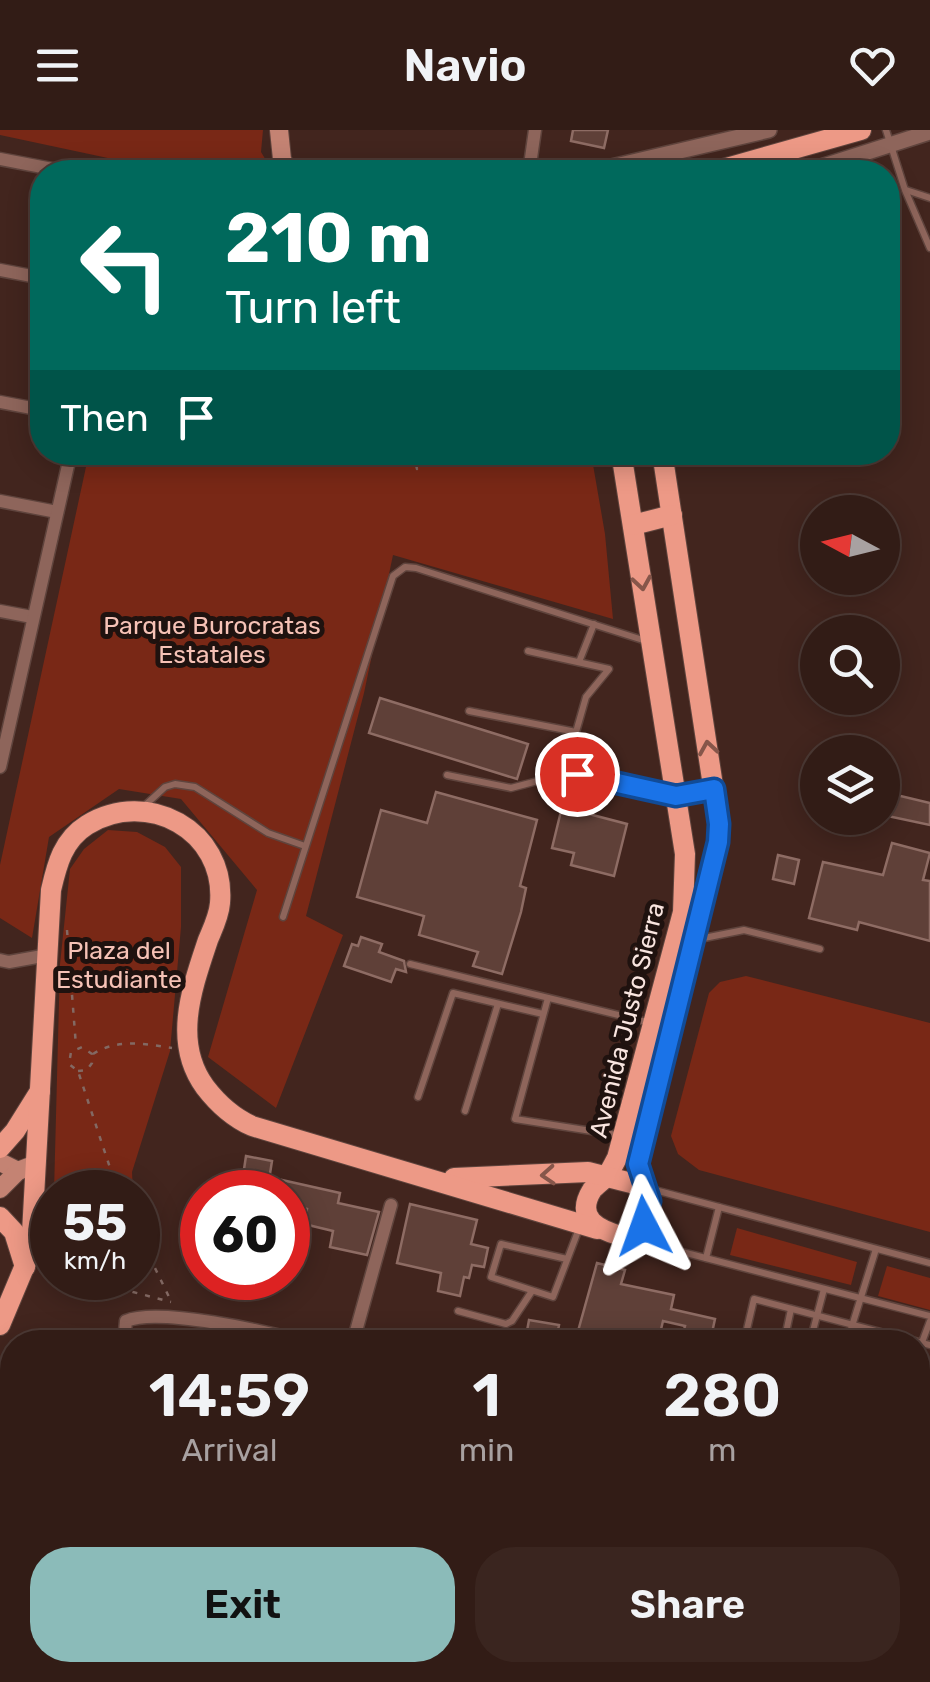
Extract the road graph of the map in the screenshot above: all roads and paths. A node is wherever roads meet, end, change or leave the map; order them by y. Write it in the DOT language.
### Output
graph roads {
  1 [pos="279,130"];
  2 [pos="536,130"];
  3 [pos="862,130"];
  4 [pos="886,130"];
  5 [pos="758,132"];
  6 [pos="930,132"];
  7 [pos="801,147"];
  8 [pos="891,147"];
  9 [pos="0,159"];
  10 [pos="282,160"];
  11 [pos="530,160"];
  12 [pos="640,160"];
  13 [pos="767,160"];
  14 [pos="804,160"];
  15 [pos="847,160"];
  16 [pos="895,160"];
  17 [pos="30,165"];
  18 [pos="900,175"];
  19 [pos="905,190"];
  20 [pos="930,198"];
  21 [pos="930,248"];
  22 [pos="0,270"];
  23 [pos="30,276"];
  24 [pos="0,402"];
  25 [pos="30,408"];
  26 [pos="68,465"];
  27 [pos="622,465"];
  28 [pos="664,465"];
  29 [pos="0,501"];
  30 [pos="57,512"];
  31 [pos="672,515"];
  32 [pos="633,525"];
  33 [pos="0,611"];
  34 [pos="32,617"];
  35 [pos="594,624"];
  36 [pos="652,643"];
  37 [pos="528,651"];
  38 [pos="579,662"];
  39 [pos="7,701"];
  40 [pos="469,711"];
  41 [pos="0,766"];
  42 [pos="446,775"];
  43 [pos="714,789"];
  44 [pos="676,796"];
  45 [pos="140,810"];
  46 [pos="306,846"];
  47 [pos="282,917"];
  48 [pos="67,928"];
  49 [pos="693,940"];
  50 [pos="820,949"];
  51 [pos="48,954"];
  52 [pos="0,960"];
  53 [pos="410,964"];
  54 [pos="548,998"];
  55 [pos="498,1004"];
  56 [pos="544,1014"];
  57 [pos="653,1024"];
  58 [pos="76,1048"];
  59 [pos="187,1050"];
  60 [pos="92,1054"];
  61 [pos="78,1072"];
  62 [pos="41,1089"];
  63 [pos="418,1097"];
  64 [pos="464,1111"];
  65 [pos="624,1136"];
  66 [pos="0,1148"];
  67 [pos="0,1162"];
  68 [pos="27,1168"];
  69 [pos="111,1170"];
  70 [pos="428,1176"];
  71 [pos="607,1177"];
  72 [pos="643,1186"];
  73 [pos="0,1189"];
  74 [pos="391,1205"];
  75 [pos="720,1207"];
  76 [pos="0,1217"];
  77 [pos="589,1227"];
  78 [pos="622,1236"];
  79 [pos="876,1249"];
  80 [pos="706,1258"];
  81 [pos="567,1260"];
  82 [pos="930,1263"];
  83 [pos="26,1268"];
  84 [pos="160,1280"];
  85 [pos="824,1289"];
  86 [pos="532,1290"];
  87 [pos="862,1298"];
  88 [pos="160,1299"];
  89 [pos="170,1301"];
  90 [pos="792,1309"];
  91 [pos="458,1311"];
  92 [pos="817,1316"];
  93 [pos="930,1318"];
  94 [pos="179,1319"];
  95 [pos="852,1324"];
  96 [pos="0,1325"];
  97 [pos="125,1330"];
  98 [pos="249,1330"];
  99 [pos="356,1330"];
  100 [pos="747,1330"];
  101 [pos="787,1330"];
  102 [pos="813,1330"];
  103 [pos="850,1330"];
  104 [pos="875,1330"];
  1 -- 10 [label="main road"];
  2 -- 11 [label="street"];
  3 -- 7 [label="main road"];
  4 -- 8 [label="lane"];
  5 -- 12 [label="street"];
  6 -- 8 [label="street"];
  7 -- 13 [label="main road"];
  7 -- 14 [label="street"];
  8 -- 15 [label="street"];
  8 -- 16 [label="lane"];
  9 -- 17 [label="street"];
  18 -- 19 [label="lane"];
  19 -- 20 [label="lane"];
  19 -- 21 [label="lane"];
  22 -- 23 [label="street"];
  24 -- 25 [label="street"];
  26 -- 30 [label="street"];
  27 -- 32 [label="main road, Avenida Justo Sierra"];
  28 -- 31 [label="main road, Avenida Justo Sierra"];
  29 -- 30 [label="street"];
  30 -- 34 [label="street"];
  31 -- 32 [label="main road"];
  43 -- 31 [label="main road, Avenida Justo Sierra, one-way"];
  32 -- 36 [label="main road, Avenida Justo Sierra, one-way"];
  33 -- 34 [label="street"];
  34 -- 39 [label="street"];
  35 -- 36 [label="lane"];
  35 -- 38 [label="lane"];
  35 -- 46 [label="lane"];
  36 -- 44 [label="main road, Avenida Justo Sierra"];
  37 -- 38 [label="lane"];
  38 -- 40 [label="lane"];
  39 -- 41 [label="street"];
  42 -- 44 [label="lane"];
  43 -- 44 [label="lane"];
  43 -- 49 [label="main road, Avenida Justo Sierra"];
  44 -- 57 [label="main road, Avenida Justo Sierra"];
  45 -- 46 [label="lane"];
  45 -- 51 [label="main road"];
  45 -- 59 [label="main road"];
  46 -- 47 [label="lane"];
  48 -- 58 [label="path"];
  49 -- 50 [label="lane"];
  49 -- 72 [label="main road, Avenida Justo Sierra"];
  51 -- 52 [label="street"];
  51 -- 62 [label="main road"];
  53 -- 54 [label="lane"];
  54 -- 56 [label="lane"];
  54 -- 57 [label="lane"];
  55 -- 56 [label="lane"];
  55 -- 63 [label="lane"];
  55 -- 64 [label="lane"];
  56 -- 65 [label="lane"];
  57 -- 65 [label="main road, Avenida Justo Sierra"];
  58 -- 60 [label="path"];
  58 -- 61 [label="path"];
  59 -- 60 [label="path"];
  59 -- 70 [label="main road"];
  60 -- 61 [label="path"];
  61 -- 69 [label="path"];
  62 -- 66 [label="main road"];
  62 -- 68 [label="main road"];
  65 -- 71 [label="main road, Avenida Justo Sierra"];
  67 -- 68 [label="main road"];
  68 -- 73 [label="main road"];
  68 -- 83 [label="main road"];
  71 -- 70 [label="main road, one-way"];
  70 -- 77 [label="main road"];
  71 -- 72 [label="main road"];
  71 -- 77 [label="main road, Avenida Justo Sierra"];
  72 -- 75 [label="lane"];
  72 -- 78 [label="main road, Avenida Justo Sierra"];
  74 -- 99 [label="street"];
  75 -- 79 [label="lane"];
  75 -- 80 [label="lane"];
  76 -- 83 [label="main road"];
  77 -- 78 [label="main road"];
  77 -- 81 [label="lane"];
  78 -- 80 [label="lane"];
  79 -- 82 [label="lane"];
  79 -- 87 [label="lane"];
  80 -- 85 [label="lane"];
  81 -- 86 [label="lane"];
  81 -- 86 [label="lane"];
  83 -- 96 [label="main road"];
  84 -- 89 [label="path"];
  85 -- 87 [label="lane"];
  85 -- 92 [label="lane"];
  86 -- 91 [label="lane"];
  87 -- 93 [label="lane"];
  87 -- 95 [label="lane"];
  88 -- 89 [label="path"];
  89 -- 94 [label="path"];
  90 -- 92 [label="lane"];
  90 -- 100 [label="lane"];
  90 -- 101 [label="lane"];
  92 -- 95 [label="lane"];
  92 -- 102 [label="lane"];
  94 -- 97 [label="street"];
  94 -- 98 [label="street"];
  95 -- 103 [label="lane"];
  95 -- 104 [label="lane"];
}
